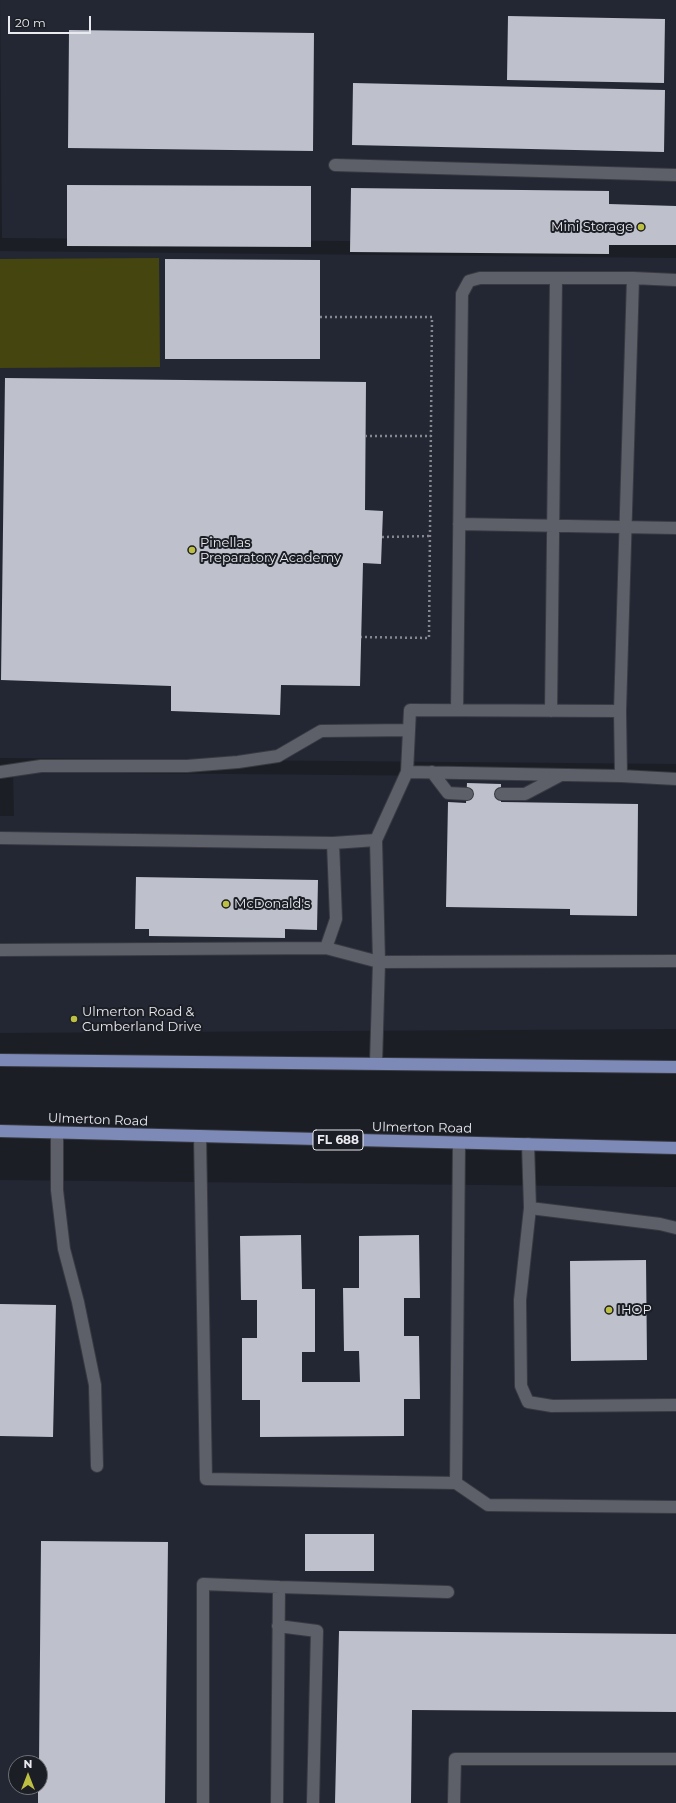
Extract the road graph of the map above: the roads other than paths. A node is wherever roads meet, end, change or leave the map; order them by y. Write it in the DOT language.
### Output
graph roads {
  1 [pos="335,165"];
  2 [pos="676,175"];
  3 [pos="633,278"];
  4 [pos="556,279"];
  5 [pos="676,280"];
  6 [pos="460,524"];
  7 [pos="553,525"];
  8 [pos="626,526"];
  9 [pos="676,528"];
  10 [pos="457,710"];
  11 [pos="551,711"];
  12 [pos="620,711"];
  13 [pos="409,730"];
  14 [pos="0,772"];
  15 [pos="407,772"];
  16 [pos="432,772"];
  17 [pos="562,775"];
  18 [pos="621,776"];
  19 [pos="676,779"];
  20 [pos="467,794"];
  21 [pos="501,794"];
  22 [pos="0,838"];
  23 [pos="376,840"];
  24 [pos="333,843"];
  25 [pos="326,948"];
  26 [pos="0,950"];
  27 [pos="676,961"];
  28 [pos="379,962"];
  29 [pos="0,1060"];
  30 [pos="376,1063"];
  31 [pos="676,1067"];
  32 [pos="0,1131"];
  33 [pos="57,1133"];
  34 [pos="200,1136"];
  35 [pos="460,1143"];
  36 [pos="528,1144"];
  37 [pos="676,1148"];
  38 [pos="530,1208"];
  39 [pos="676,1228"];
  40 [pos="676,1406"];
  41 [pos="97,1466"];
  42 [pos="456,1483"];
  43 [pos="676,1507"];
  44 [pos="278,1587"];
  45 [pos="448,1592"];
  46 [pos="278,1626"];
  47 [pos="676,1759"];
  48 [pos="203,1803"];
  49 [pos="277,1803"];
  50 [pos="313,1803"];
  51 [pos="454,1803"];
  1 -- 2 [label="lane"];
  3 -- 4 [label="lane"];
  3 -- 5 [label="lane"];
  3 -- 8 [label="lane"];
  4 -- 6 [label="lane"];
  4 -- 7 [label="lane"];
  6 -- 7 [label="lane"];
  6 -- 10 [label="lane"];
  7 -- 8 [label="lane"];
  7 -- 11 [label="lane"];
  8 -- 9 [label="lane"];
  8 -- 12 [label="lane"];
  10 -- 11 [label="lane"];
  10 -- 13 [label="lane"];
  11 -- 12 [label="lane"];
  12 -- 18 [label="lane"];
  13 -- 14 [label="lane"];
  13 -- 15 [label="lane"];
  15 -- 16 [label="lane"];
  15 -- 23 [label="lane"];
  16 -- 17 [label="lane"];
  16 -- 20 [label="lane"];
  17 -- 18 [label="lane"];
  17 -- 21 [label="lane"];
  18 -- 19 [label="lane"];
  22 -- 24 [label="lane"];
  23 -- 24 [label="lane"];
  23 -- 28 [label="lane"];
  24 -- 25 [label="lane"];
  25 -- 26 [label="lane"];
  25 -- 28 [label="lane"];
  27 -- 28 [label="lane"];
  28 -- 30 [label="lane"];
  29 -- 30 [label="main road"];
  30 -- 31 [label="main road"];
  32 -- 33 [label="main road, Ulmerton Road / FL 688"];
  33 -- 34 [label="main road, Ulmerton Road / FL 688"];
  33 -- 41 [label="lane"];
  34 -- 35 [label="main road, Ulmerton Road / FL 688"];
  34 -- 42 [label="lane"];
  35 -- 36 [label="main road, Ulmerton Road / FL 688"];
  35 -- 42 [label="lane"];
  36 -- 37 [label="main road, Ulmerton Road / FL 688"];
  36 -- 38 [label="lane"];
  38 -- 39 [label="lane"];
  38 -- 40 [label="lane"];
  42 -- 43 [label="lane"];
  44 -- 45 [label="lane"];
  44 -- 46 [label="lane"];
  44 -- 48 [label="lane"];
  46 -- 49 [label="lane"];
  46 -- 50 [label="lane"];
  47 -- 51 [label="lane"];
}
